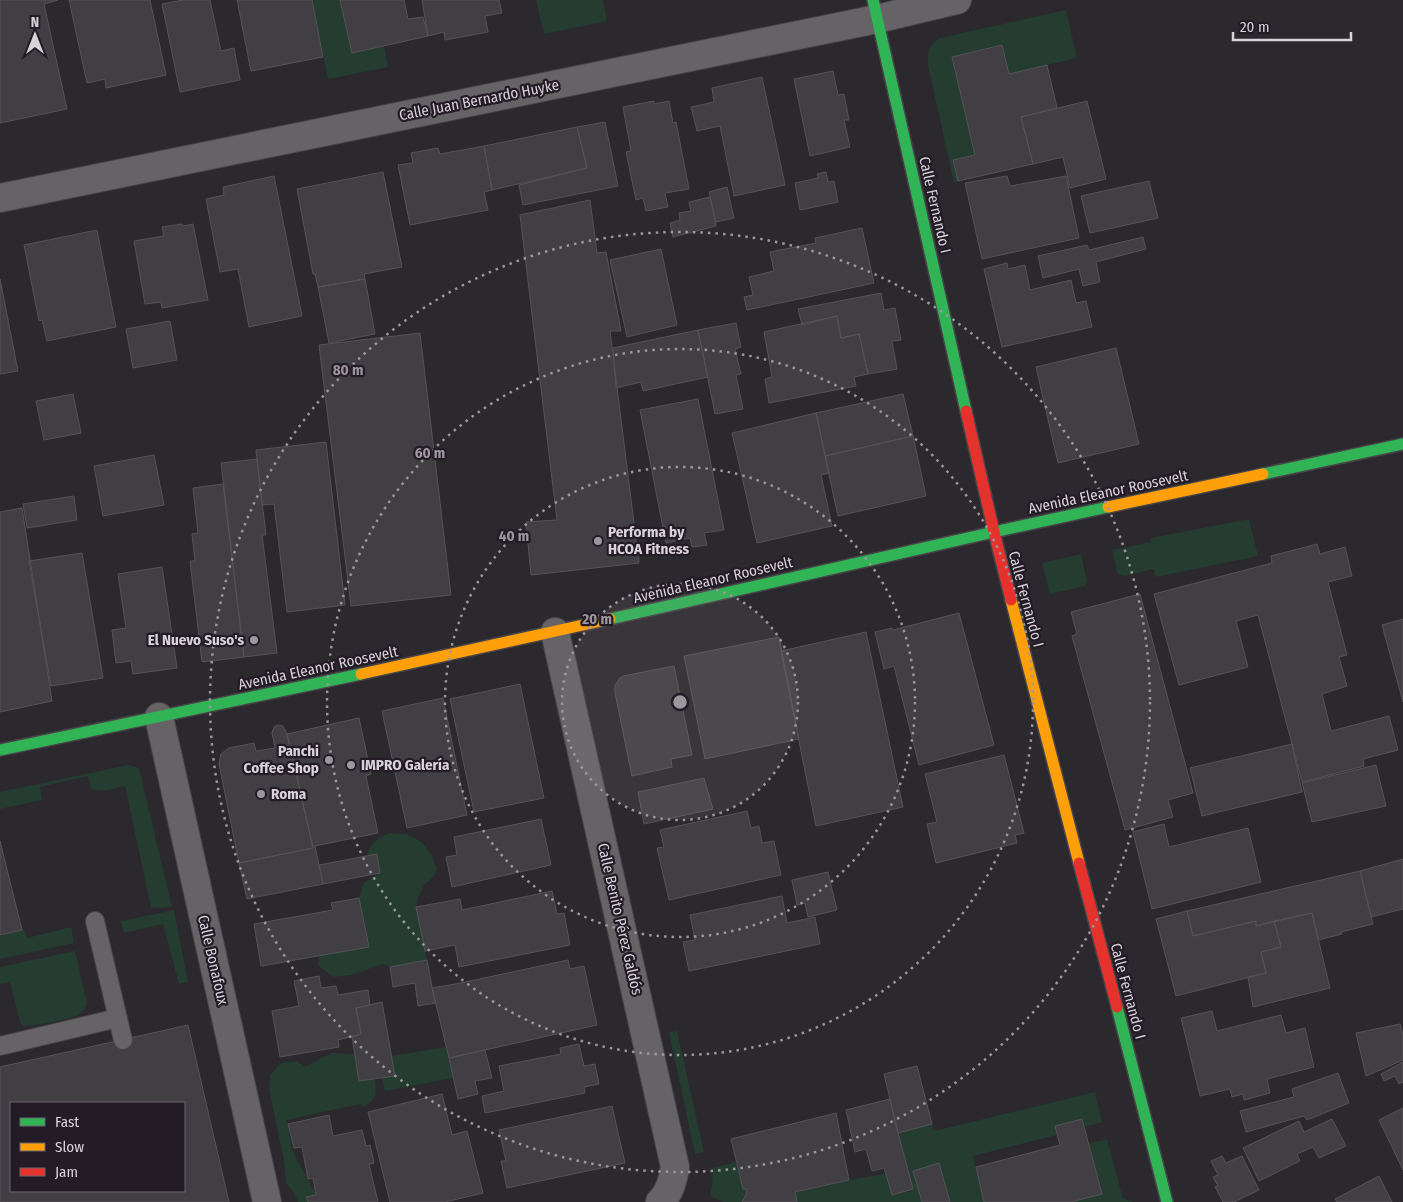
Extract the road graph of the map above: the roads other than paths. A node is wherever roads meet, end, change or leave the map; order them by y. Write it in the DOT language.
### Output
graph roads {
  1 [pos="957,0"];
  2 [pos="875,10"];
  3 [pos="0,198"];
  4 [pos="1403,444"];
  5 [pos="994,532"];
  6 [pos="555,632"];
  7 [pos="159,717"];
  8 [pos="0,750"];
  9 [pos="95,921"];
  10 [pos="118,1018"];
  11 [pos="123,1040"];
  12 [pos="0,1046"];
  13 [pos="267,1202"];
  14 [pos="660,1202"];
  15 [pos="1167,1202"];
  1 -- 2 [label="street, Calle Juan Bernardo Huyke"];
  2 -- 3 [label="street, Calle Juan Bernardo Huyke"];
  2 -- 5 [label="street, Calle Fernando I"];
  4 -- 5 [label="street, Avenida Eleanor Roosevelt"];
  5 -- 6 [label="street, Avenida Eleanor Roosevelt"];
  5 -- 15 [label="street, Calle Fernando I"];
  6 -- 7 [label="street, Avenida Eleanor Roosevelt"];
  6 -- 14 [label="street, Calle Benito Pérez Galdós"];
  7 -- 8 [label="street, Avenida Eleanor Roosevelt"];
  7 -- 13 [label="street, Calle Bonafoux"];
  9 -- 10 [label="lane"];
  10 -- 11 [label="lane"];
  10 -- 12 [label="lane"];
}
